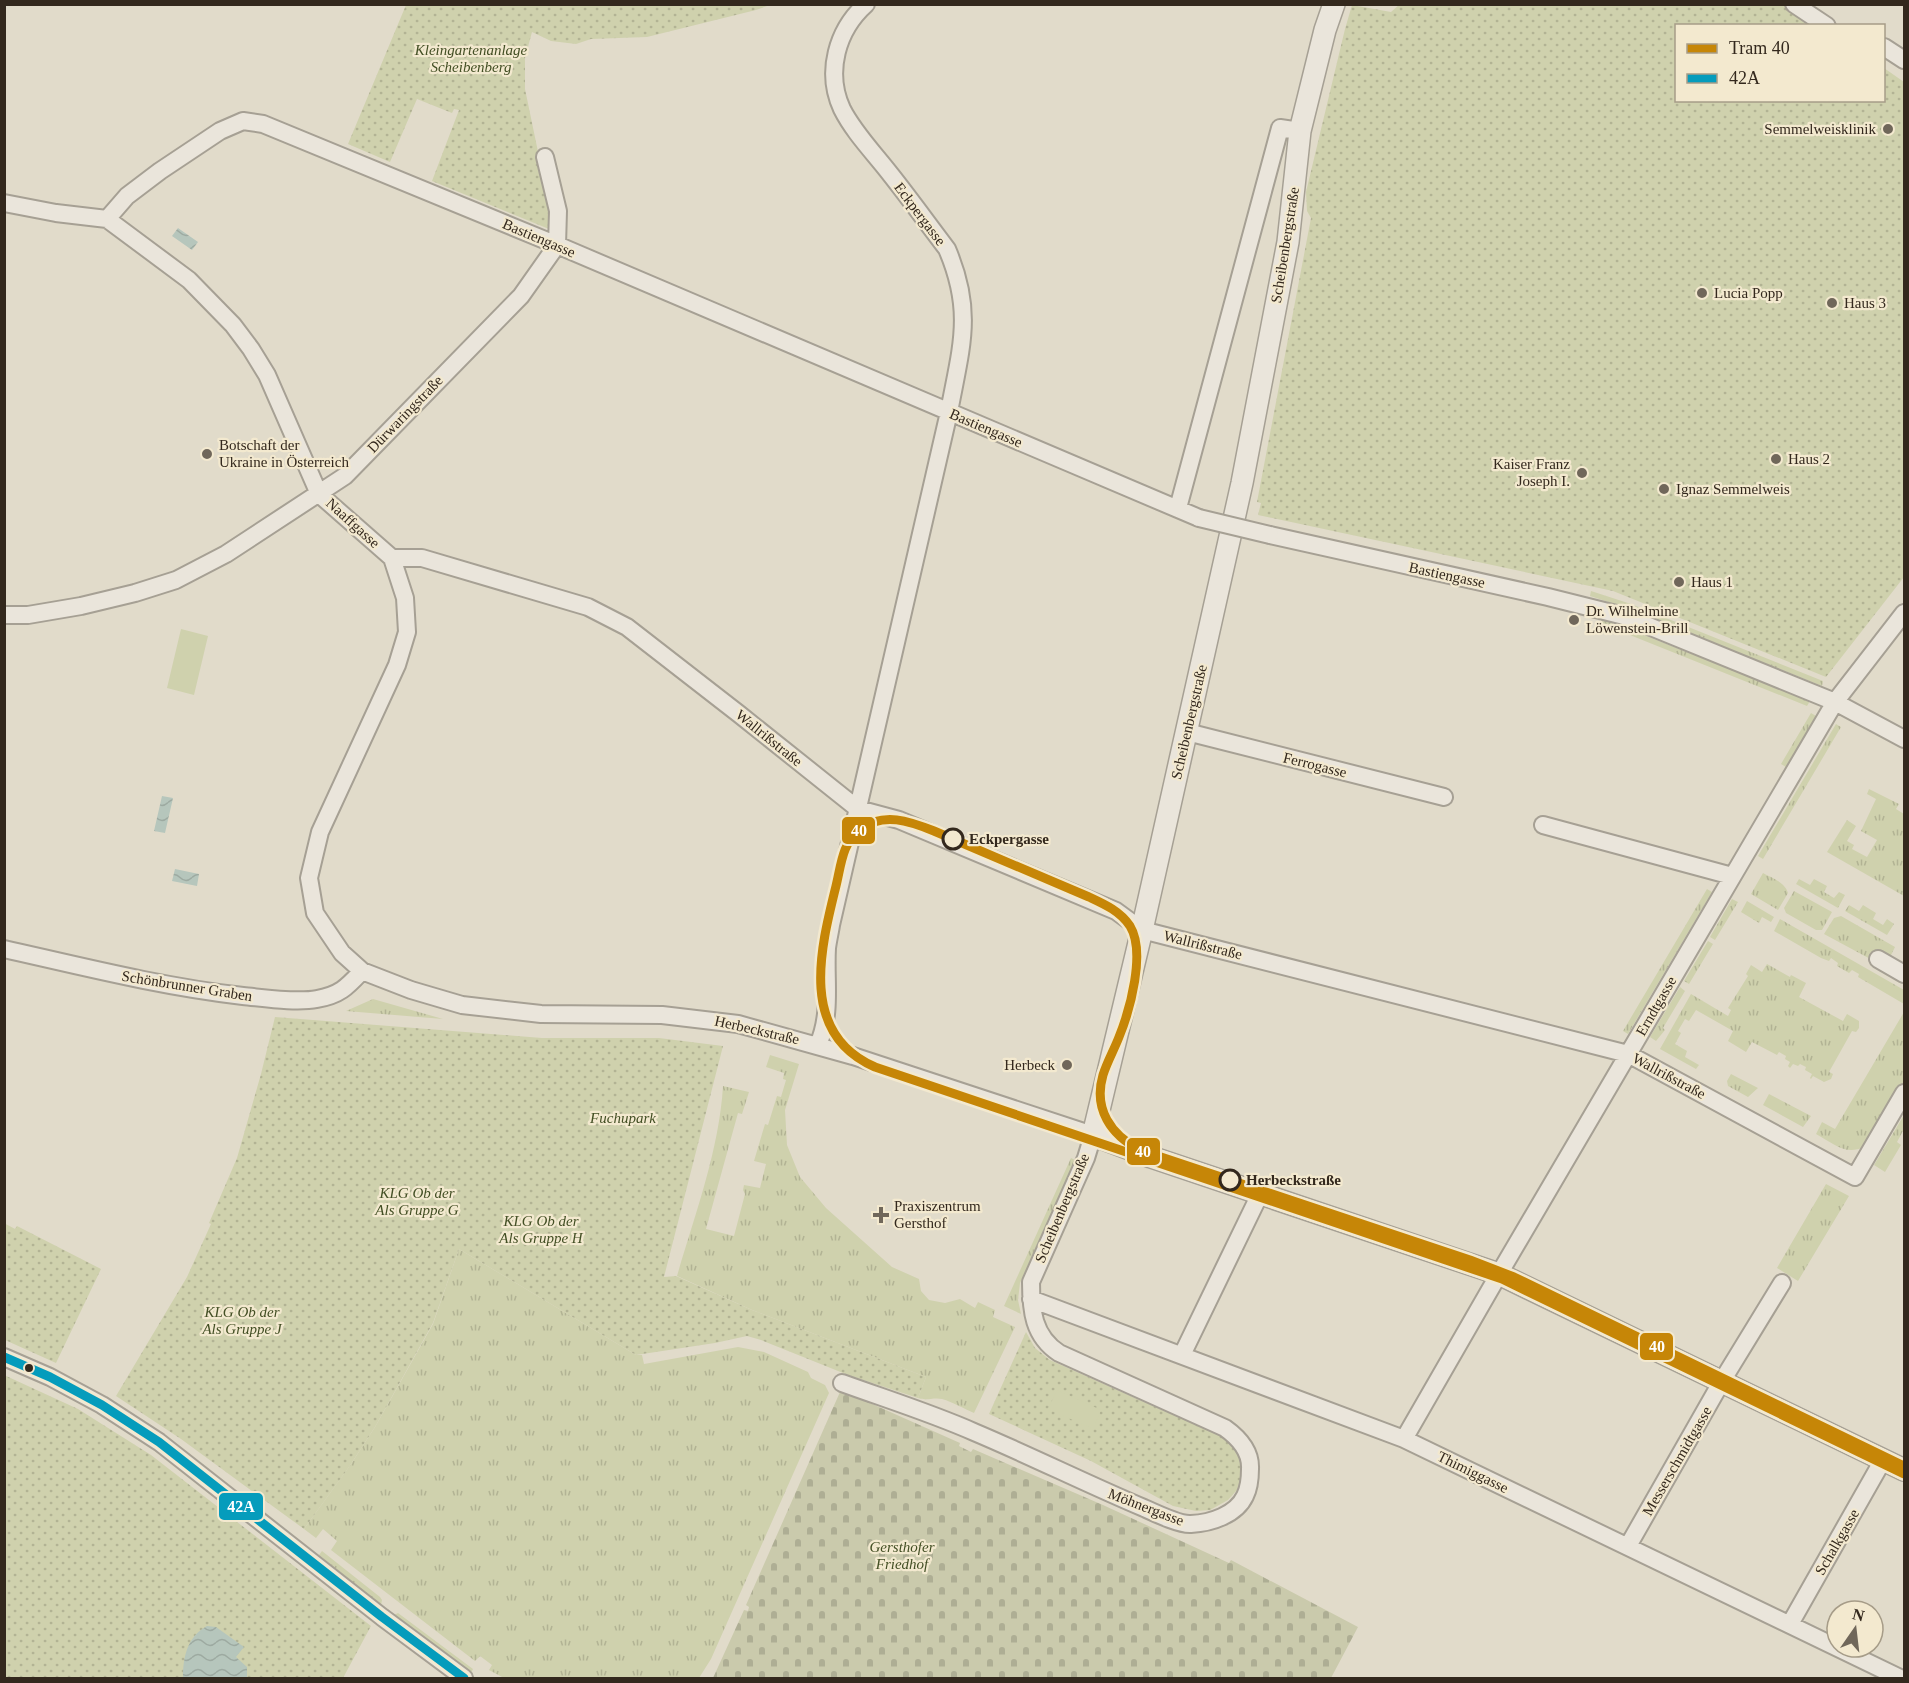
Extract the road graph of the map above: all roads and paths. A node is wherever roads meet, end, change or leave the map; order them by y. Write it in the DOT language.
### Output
graph roads {
  1 [pos="866,4"];
  2 [pos="1334,4"];
  3 [pos="1794,4"];
  4 [pos="1824,24"];
  5 [pos="1885,48"];
  6 [pos="1905,60"];
  7 [pos="1300,131"];
  8 [pos="545,158"];
  9 [pos="4,203"];
  10 [pos="107,219"];
  11 [pos="557,245"];
  12 [pos="949,412"];
  13 [pos="319,494"];
  14 [pos="1178,508"];
  15 [pos="392,558"];
  16 [pos="1905,614"];
  17 [pos="4,615"];
  18 [pos="1835,702"];
  19 [pos="1187,732"];
  20 [pos="1905,739"];
  21 [pos="1444,797"];
  22 [pos="858,809"];
  23 [pos="1543,825"];
  24 [pos="1732,876"];
  25 [pos="1142,930"];
  26 [pos="4,949"];
  27 [pos="1878,959"];
  28 [pos="362,970"];
  29 [pos="1905,974"];
  30 [pos="818,1045"];
  31 [pos="1628,1054"];
  32 [pos="1905,1094"];
  33 [pos="1092,1135"];
  34 [pos="1260,1194"];
  35 [pos="1499,1274"];
  36 [pos="1782,1283"];
  37 [pos="1031,1299"];
  38 [pos="1182,1355"];
  39 [pos="4,1357"];
  40 [pos="1722,1382"];
  41 [pos="842,1383"];
  42 [pos="1404,1439"];
  43 [pos="1883,1460"];
  44 [pos="1905,1470"];
  45 [pos="1628,1546"];
  46 [pos="1790,1624"];
  47 [pos="464,1678"];
  48 [pos="1900,1678"];
  1 -- 12 [label="street, Eckpergasse"];
  2 -- 7 [label="street, Scheibenbergstraße"];
  3 -- 4 [label="street"];
  5 -- 6 [label="street"];
  7 -- 14 [label="street, Scheibenbergstraße"];
  7 -- 19 [label="street, Scheibenbergstraße"];
  8 -- 11 [label="street"];
  9 -- 10 [label="street, Naaffgasse"];
  10 -- 11 [label="street, Bastiengasse"];
  10 -- 13 [label="street, Naaffgasse"];
  11 -- 12 [label="street, Bastiengasse"];
  11 -- 13 [label="street, Dürwaringstraße"];
  12 -- 14 [label="street, Bastiengasse"];
  12 -- 22 [label="street, Eckpergasse"];
  13 -- 15 [label="street, Naaffgasse"];
  13 -- 17 [label="street, Dürwaringstraße"];
  14 -- 18 [label="street, Bastiengasse, bridge"];
  15 -- 22 [label="street, Wallrißstraße"];
  15 -- 28 [label="street, Naaffgasse"];
  16 -- 18 [label="street, Erndtgasse"];
  18 -- 20 [label="street, Bastiengasse"];
  18 -- 24 [label="street, Erndtgasse"];
  19 -- 21 [label="street, Ferrogasse"];
  19 -- 25 [label="street, Scheibenbergstraße"];
  22 -- 25 [label="street, Wallrißstraße"];
  22 -- 30 [label="street, Eckpergasse"];
  23 -- 24 [label="street"];
  24 -- 31 [label="street, Erndtgasse"];
  25 -- 31 [label="street, Wallrißstraße"];
  25 -- 33 [label="street, Scheibenbergstraße"];
  26 -- 28 [label="street, Schönbrunner Graben"];
  27 -- 29 [label="street"];
  28 -- 30 [label="street, Herbeckstraße"];
  30 -- 33 [label="street, Herbeckstraße"];
  31 -- 32 [label="street, Wallrißstraße"];
  31 -- 35 [label="street, Erndtgasse"];
  33 -- 34 [label="street, Herbeckstraße"];
  33 -- 37 [label="street, Scheibenbergstraße"];
  34 -- 35 [label="street, Herbeckstraße"];
  34 -- 38 [label="street"];
  35 -- 40 [label="street, Herbeckstraße"];
  35 -- 42 [label="street, Erndtgasse"];
  36 -- 40 [label="street, Messerschmidtgasse"];
  37 -- 38 [label="street, Thimiggasse"];
  37 -- 41 [label="street, Möhnergasse"];
  38 -- 42 [label="street, Thimiggasse"];
  39 -- 47 [label="street"];
  40 -- 43 [label="street, Herbeckstraße"];
  40 -- 45 [label="street, Messerschmidtgasse"];
  42 -- 45 [label="street, Thimiggasse"];
  43 -- 44 [label="street, Herbeckstraße"];
  43 -- 46 [label="street, Schalkgasse"];
  45 -- 46 [label="street, Thimiggasse"];
  46 -- 48 [label="street, Thimiggasse"];
}
